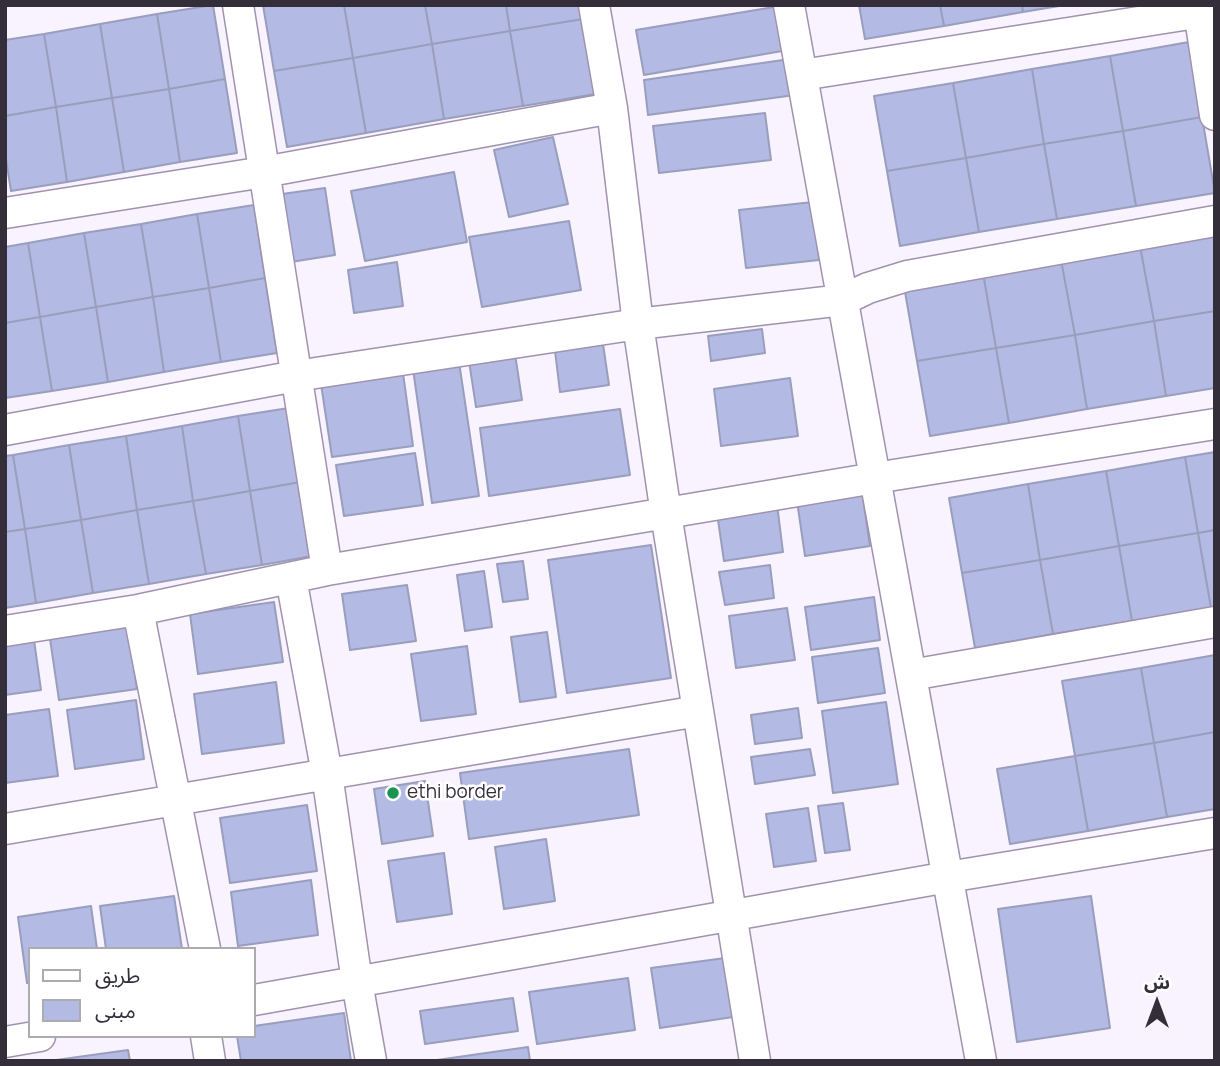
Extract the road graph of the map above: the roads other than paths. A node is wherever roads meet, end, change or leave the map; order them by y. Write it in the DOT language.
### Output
graph roads {
  1 [pos="238,5"];
  2 [pos="594,5"];
  3 [pos="789,5"];
  4 [pos="1204,9"];
  5 [pos="802,75"];
  6 [pos="612,108"];
  7 [pos="1215,115"];
  8 [pos="264,172"];
  9 [pos="5,213"];
  10 [pos="1215,220"];
  11 [pos="843,300"];
  12 [pos="638,324"];
  13 [pos="296,376"];
  14 [pos="1215,424"];
  15 [pos="5,430"];
  16 [pos="875,478"];
  17 [pos="666,514"];
  18 [pos="327,570"];
  19 [pos="291,578"];
  20 [pos="138,610"];
  21 [pos="1215,622"];
  22 [pos="5,631"];
  23 [pos="911,675"];
  24 [pos="698,711"];
  25 [pos="327,774"];
  26 [pos="176,799"];
  27 [pos="5,829"];
  28 [pos="1215,833"];
  29 [pos="948,877"];
  30 [pos="730,916"];
  31 [pos="205,947"];
  32 [pos="357,982"];
  33 [pos="256,1000"];
  34 [pos="28,1038"];
  35 [pos="206,1038"];
  36 [pos="5,1042"];
  37 [pos="210,1061"];
  38 [pos="371,1061"];
  39 [pos="755,1061"];
  40 [pos="981,1061"];
  1 -- 8 [label="street"];
  2 -- 6 [label="street"];
  3 -- 5 [label="street"];
  4 -- 5 [label="street"];
  4 -- 7 [label="street"];
  5 -- 11 [label="street"];
  6 -- 8 [label="street"];
  6 -- 12 [label="street"];
  8 -- 9 [label="street"];
  8 -- 13 [label="street"];
  10 -- 11 [label="street"];
  11 -- 12 [label="street"];
  11 -- 16 [label="street"];
  12 -- 13 [label="street"];
  12 -- 17 [label="street"];
  13 -- 15 [label="street"];
  13 -- 18 [label="street"];
  14 -- 16 [label="street"];
  16 -- 17 [label="street"];
  16 -- 23 [label="street"];
  17 -- 18 [label="street"];
  17 -- 24 [label="street"];
  18 -- 19 [label="street"];
  19 -- 20 [label="street"];
  19 -- 25 [label="street"];
  20 -- 22 [label="street"];
  20 -- 26 [label="street"];
  21 -- 23 [label="street"];
  23 -- 29 [label="street"];
  24 -- 25 [label="street"];
  24 -- 30 [label="street"];
  25 -- 26 [label="street"];
  25 -- 32 [label="street"];
  26 -- 27 [label="street"];
  26 -- 31 [label="street"];
  28 -- 29 [label="street"];
  29 -- 30 [label="street"];
  29 -- 40 [label="street"];
  30 -- 32 [label="street"];
  30 -- 39 [label="street"];
  32 -- 33 [label="street"];
  32 -- 38 [label="street"];
  34 -- 36 [label="street"];
  35 -- 37 [label="street"];
}
